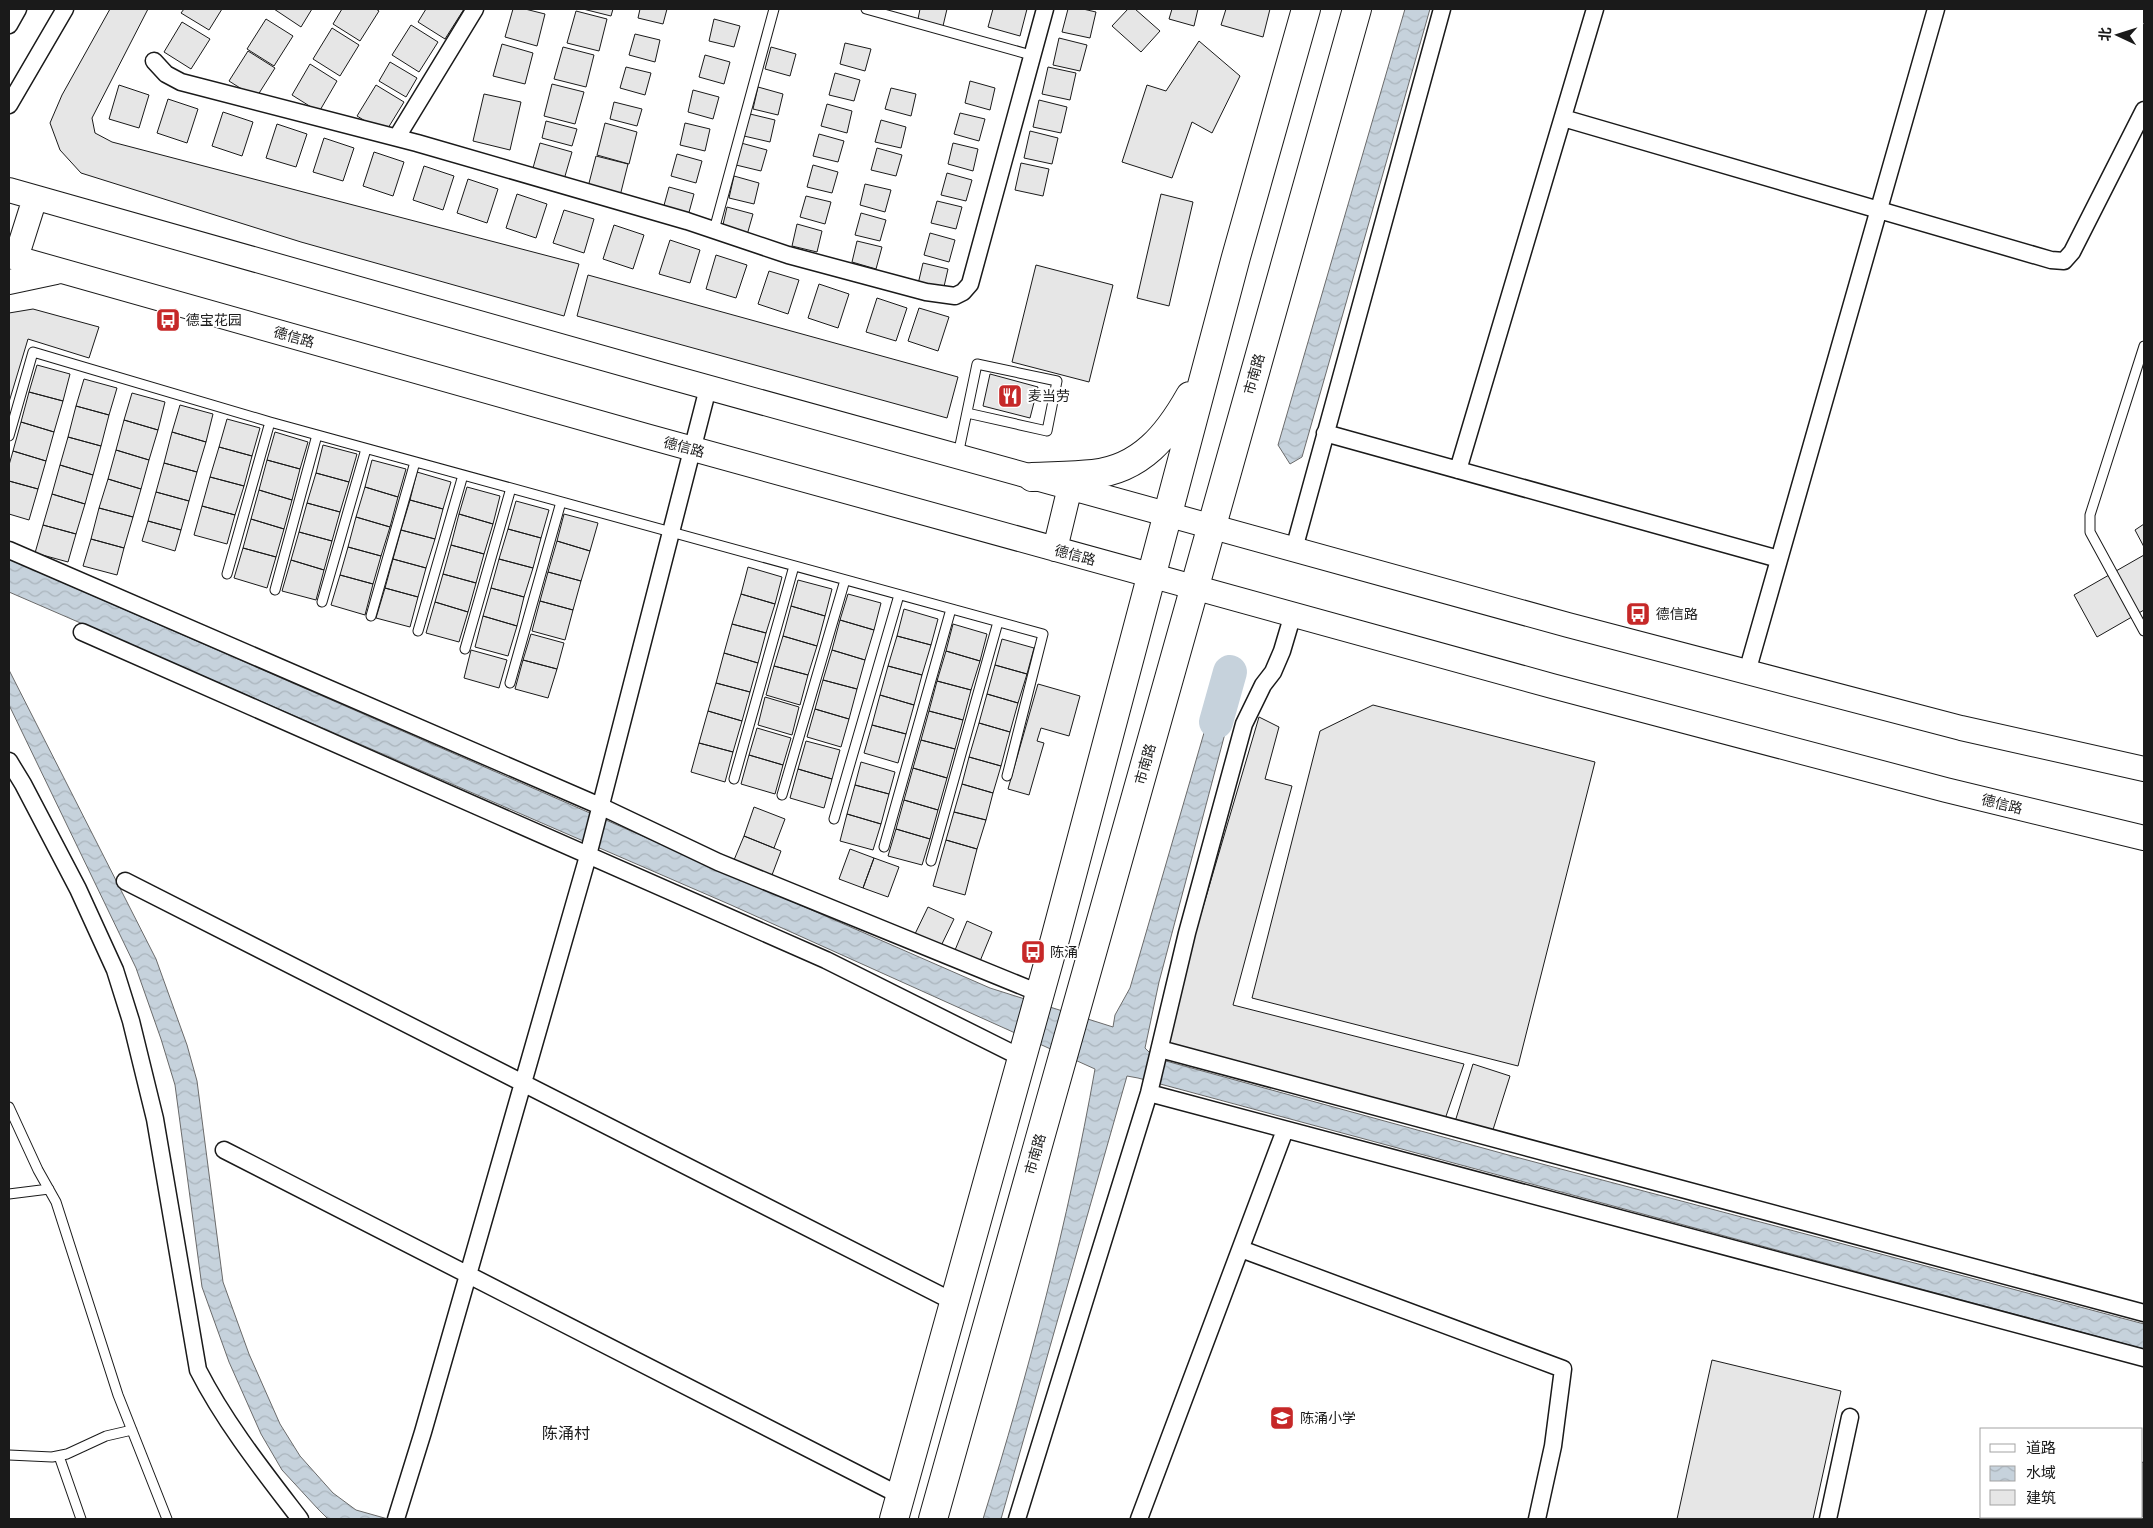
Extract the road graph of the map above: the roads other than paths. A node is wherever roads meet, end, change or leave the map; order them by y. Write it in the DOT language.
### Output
graph roads {
  1 [pos="18,9"];
  2 [pos="65,9"];
  3 [pos="475,9"];
  4 [pos="774,9"];
  5 [pos="866,9"];
  6 [pos="1045,9"];
  7 [pos="1306,9"];
  8 [pos="1357,9"];
  9 [pos="1442,9"];
  10 [pos="1595,9"];
  11 [pos="1936,9"];
  12 [pos="9,25"];
  13 [pos="1031,54"];
  14 [pos="154,61"];
  15 [pos="9,105"];
  16 [pos="2144,110"];
  17 [pos="1563,118"];
  18 [pos="396,137"];
  19 [pos="9,190"];
  20 [pos="35,198"];
  21 [pos="1879,210"];
  22 [pos="714,230"];
  23 [pos="12,257"];
  24 [pos="60,271"];
  25 [pos="9,282"];
  26 [pos="2144,346"];
  27 [pos="1207,367"];
  28 [pos="708,388"];
  29 [pos="967,413"];
  30 [pos="270,422"];
  31 [pos="1325,433"];
  32 [pos="317,435"];
  33 [pos="9,436"];
  34 [pos="366,448"];
  35 [pos="693,449"];
  36 [pos="958,456"];
  37 [pos="415,462"];
  38 [pos="1458,470"];
  39 [pos="463,475"];
  40 [pos="1032,477"];
  41 [pos="1070,487"];
  42 [pos="510,488"];
  43 [pos="561,502"];
  44 [pos="1168,514"];
  45 [pos="1212,526"];
  46 [pos="671,532"];
  47 [pos="1055,549"];
  48 [pos="1294,549"];
  49 [pos="9,550"];
  50 [pos="1779,559"];
  51 [pos="794,566"];
  52 [pos="227,574"];
  53 [pos="1151,576"];
  54 [pos="844,580"];
  55 [pos="1194,588"];
  56 [pos="275,590"];
  57 [pos="900,595"];
  58 [pos="322,602"];
  59 [pos="951,609"];
  60 [pos="1293,614"];
  61 [pos="371,616"];
  62 [pos="998,622"];
  63 [pos="418,631"];
  64 [pos="2144,631"];
  65 [pos="82,632"];
  66 [pos="465,649"];
  67 [pos="1747,672"];
  68 [pos="510,683"];
  69 [pos="9,761"];
  70 [pos="2144,769"];
  71 [pos="1007,776"];
  72 [pos="734,779"];
  73 [pos="782,796"];
  74 [pos="600,809"];
  75 [pos="834,819"];
  76 [pos="2144,838"];
  77 [pos="884,847"];
  78 [pos="589,851"];
  79 [pos="931,861"];
  80 [pos="125,881"];
  81 [pos="1039,996"];
  82 [pos="1159,1053"];
  83 [pos="1023,1054"];
  84 [pos="523,1083"];
  85 [pos="1150,1088"];
  86 [pos="9,1107"];
  87 [pos="1285,1130"];
  88 [pos="224,1150"];
  89 [pos="49,1189"];
  90 [pos="9,1194"];
  91 [pos="1241,1249"];
  92 [pos="468,1275"];
  93 [pos="954,1302"];
  94 [pos="2144,1313"];
  95 [pos="2144,1358"];
  96 [pos="1850,1417"];
  97 [pos="132,1430"];
  98 [pos="9,1455"];
  99 [pos="59,1456"];
  100 [pos="898,1508"];
  101 [pos="398,1515"];
  102 [pos="81,1519"];
  103 [pos="167,1519"];
  104 [pos="300,1519"];
  105 [pos="932,1519"];
  106 [pos="1017,1519"];
  107 [pos="1139,1519"];
  108 [pos="1537,1519"];
  109 [pos="1828,1519"];
  1 -- 12 [label="street"];
  2 -- 15 [label="street"];
  3 -- 18 [label="street"];
  4 -- 22 [label="lane"];
  5 -- 13 [label="lane"];
  6 -- 13 [label="street"];
  7 -- 27 [label="highway"];
  8 -- 45 [label="highway, 市南路"];
  9 -- 31 [label="street"];
  10 -- 17 [label="street"];
  11 -- 21 [label="street"];
  13 -- 22 [label="street"];
  14 -- 18 [label="street"];
  16 -- 21 [label="street"];
  17 -- 21 [label="street"];
  17 -- 38 [label="street"];
  18 -- 22 [label="street"];
  19 -- 20 [label="main road"];
  20 -- 23 [label="main road"];
  20 -- 28 [label="main road"];
  21 -- 50 [label="street"];
  23 -- 24 [label="main road, 德信路"];
  24 -- 25 [label="main road"];
  24 -- 35 [label="main road, 德信路"];
  26 -- 64 [label="lane"];
  27 -- 40 [label="highway"];
  27 -- 44 [label="highway"];
  28 -- 35 [label="street"];
  28 -- 36 [label="main road"];
  29 -- 29 [label="lane"];
  29 -- 36 [label="lane"];
  30 -- 32 [label="lane"];
  30 -- 33 [label="lane"];
  30 -- 52 [label="lane"];
  31 -- 38 [label="street"];
  31 -- 48 [label="street"];
  32 -- 34 [label="lane"];
  32 -- 56 [label="lane"];
  34 -- 37 [label="lane"];
  34 -- 58 [label="lane"];
  35 -- 46 [label="street"];
  35 -- 47 [label="main road, 德信路"];
  36 -- 40 [label="main road"];
  37 -- 39 [label="lane"];
  37 -- 61 [label="lane"];
  38 -- 50 [label="street"];
  39 -- 42 [label="lane"];
  39 -- 63 [label="lane"];
  40 -- 41 [label="main road"];
  41 -- 44 [label="main road"];
  41 -- 47 [label="main road"];
  42 -- 43 [label="lane"];
  42 -- 66 [label="lane"];
  43 -- 46 [label="lane"];
  43 -- 68 [label="lane"];
  44 -- 45 [label="main road"];
  44 -- 53 [label="highway"];
  45 -- 48 [label="main road"];
  45 -- 55 [label="highway, 市南路"];
  46 -- 51 [label="lane"];
  46 -- 74 [label="street"];
  47 -- 53 [label="main road, 德信路"];
  48 -- 67 [label="main road"];
  49 -- 74 [label="street"];
  50 -- 67 [label="street"];
  51 -- 54 [label="lane"];
  51 -- 72 [label="lane"];
  53 -- 55 [label="main road, 德信路"];
  53 -- 81 [label="highway"];
  54 -- 57 [label="lane"];
  54 -- 73 [label="lane"];
  55 -- 60 [label="main road, 德信路"];
  55 -- 105 [label="highway, 市南路"];
  57 -- 59 [label="lane"];
  57 -- 75 [label="lane"];
  59 -- 62 [label="lane"];
  59 -- 77 [label="lane"];
  60 -- 76 [label="main road, 德信路"];
  60 -- 82 [label="street"];
  62 -- 71 [label="lane"];
  62 -- 79 [label="lane"];
  65 -- 78 [label="street"];
  67 -- 70 [label="main road"];
  69 -- 104 [label="street"];
  74 -- 78 [label="street"];
  74 -- 81 [label="street"];
  78 -- 83 [label="street"];
  78 -- 84 [label="street"];
  80 -- 84 [label="street"];
  81 -- 83 [label="highway"];
  82 -- 85 [label="street"];
  82 -- 94 [label="street"];
  83 -- 93 [label="highway"];
  84 -- 92 [label="street"];
  84 -- 93 [label="street"];
  85 -- 87 [label="street"];
  85 -- 106 [label="street"];
  86 -- 89 [label="lane"];
  87 -- 91 [label="street"];
  87 -- 95 [label="street"];
  88 -- 92 [label="street"];
  89 -- 90 [label="lane"];
  89 -- 97 [label="lane"];
  91 -- 107 [label="street"];
  91 -- 108 [label="street"];
  92 -- 100 [label="street"];
  92 -- 101 [label="street"];
  93 -- 100 [label="highway"];
  96 -- 109 [label="street"];
  97 -- 99 [label="lane"];
  97 -- 103 [label="lane"];
  98 -- 99 [label="lane"];
  99 -- 102 [label="lane"];
}
